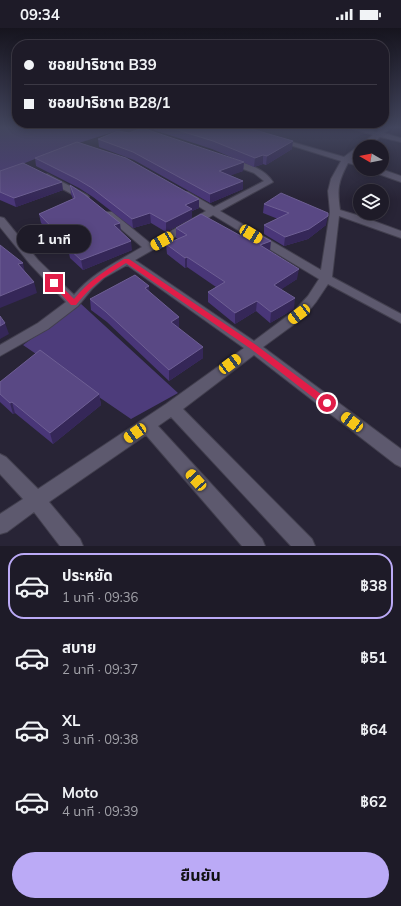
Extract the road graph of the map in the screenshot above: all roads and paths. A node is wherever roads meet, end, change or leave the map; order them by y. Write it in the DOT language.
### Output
graph roads {
  1 [pos="322,152"];
  2 [pos="353,154"];
  3 [pos="220,158"];
  4 [pos="346,159"];
  5 [pos="353,162"];
  6 [pos="39,173"];
  7 [pos="389,175"];
  8 [pos="401,179"];
  9 [pos="175,188"];
  10 [pos="213,211"];
  11 [pos="335,212"];
  12 [pos="0,220"];
  13 [pos="401,235"];
  14 [pos="149,248"];
  15 [pos="127,260"];
  16 [pos="326,278"];
  17 [pos="74,304"];
  18 [pos="401,319"];
  19 [pos="254,347"];
  20 [pos="0,351"];
  21 [pos="172,408"];
  22 [pos="147,425"];
  23 [pos="401,459"];
  24 [pos="0,462"];
  25 [pos="37,501"];
  26 [pos="0,525"];
  27 [pos="73,546"];
  28 [pos="255,546"];
  29 [pos="304,546"];
  1 -- 4 [label="street"];
  2 -- 4 [label="street"];
  3 -- 10 [label="street"];
  4 -- 5 [label="street"];
  4 -- 11 [label="street"];
  6 -- 14 [label="street"];
  7 -- 8 [label="street"];
  9 -- 10 [label="street"];
  10 -- 14 [label="street"];
  10 -- 16 [label="street"];
  11 -- 13 [label="street"];
  11 -- 16 [label="street"];
  12 -- 17 [label="street"];
  14 -- 15 [label="street"];
  15 -- 17 [label="street"];
  15 -- 19 [label="street"];
  16 -- 18 [label="street"];
  16 -- 19 [label="street"];
  17 -- 20 [label="street"];
  19 -- 21 [label="street"];
  19 -- 23 [label="street"];
  21 -- 22 [label="street"];
  21 -- 29 [label="street"];
  22 -- 25 [label="street"];
  22 -- 28 [label="street"];
  24 -- 25 [label="street"];
  25 -- 26 [label="street"];
  25 -- 27 [label="street"];
}
